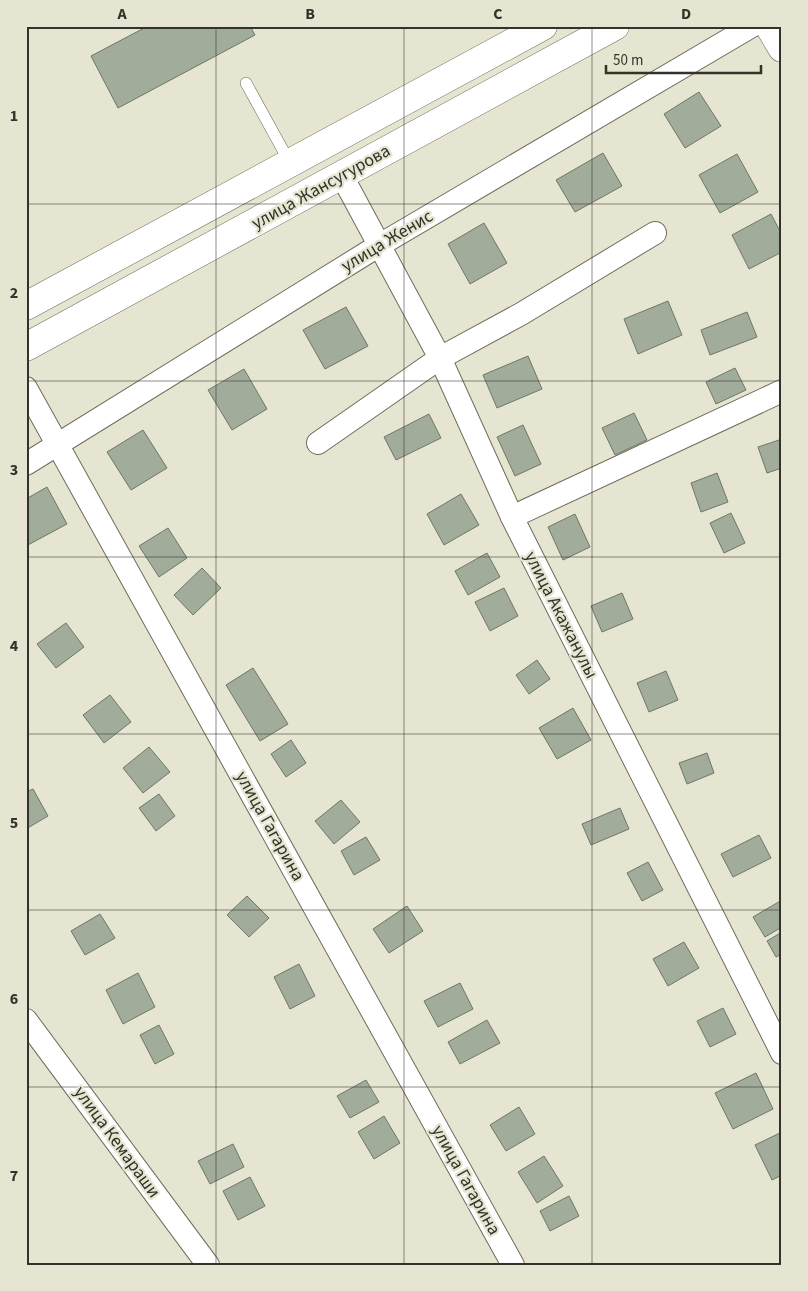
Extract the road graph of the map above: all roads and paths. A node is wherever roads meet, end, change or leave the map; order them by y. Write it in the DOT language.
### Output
graph roads {
  1 [pos="543,26"];
  2 [pos="615,26"];
  3 [pos="752,26"];
  4 [pos="769,26"];
  5 [pos="782,48"];
  6 [pos="246,83"];
  7 [pos="299,158"];
  8 [pos="334,181"];
  9 [pos="655,233"];
  10 [pos="378,246"];
  11 [pos="26,306"];
  12 [pos="26,347"];
  13 [pos="440,358"];
  14 [pos="26,388"];
  15 [pos="782,391"];
  16 [pos="318,443"];
  17 [pos="59,445"];
  18 [pos="26,464"];
  19 [pos="512,517"];
  20 [pos="26,1020"];
  21 [pos="782,1053"];
  22 [pos="208,1265"];
  23 [pos="513,1265"];
  1 -- 7 [label="main road, улица Жансугурова"];
  2 -- 8 [label="main road, улица Жансугурова"];
  3 -- 10 [label="street, улица Женис"];
  4 -- 5 [label="main road"];
  6 -- 7 [label="lane"];
  7 -- 8 [label="main road"];
  7 -- 11 [label="main road, улица Жансугурова"];
  8 -- 10 [label="street, улица Акажанулы"];
  8 -- 12 [label="main road, улица Жансугурова"];
  9 -- 13 [label="street"];
  10 -- 13 [label="street, улица Акажанулы"];
  10 -- 17 [label="street, улица Женис"];
  13 -- 16 [label="street"];
  13 -- 19 [label="street, улица Акажанулы"];
  14 -- 17 [label="street, улица Гагарина"];
  15 -- 19 [label="street"];
  17 -- 18 [label="street, улица Женис"];
  17 -- 23 [label="street, улица Гагарина"];
  19 -- 21 [label="street, улица Акажанулы"];
  20 -- 22 [label="street, улица Кемараши"];
}
